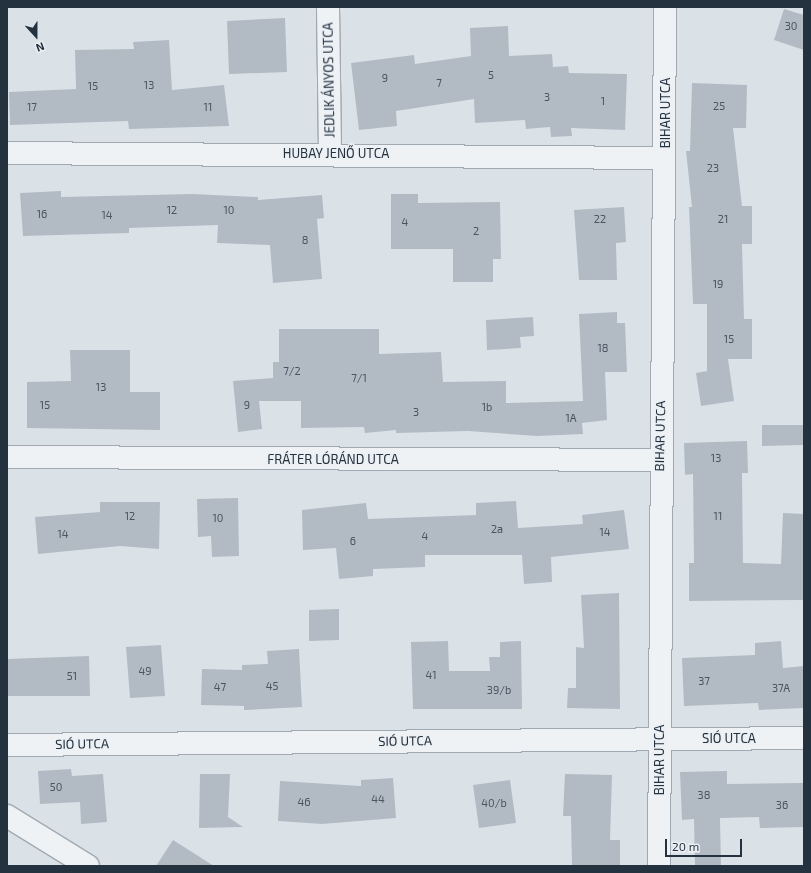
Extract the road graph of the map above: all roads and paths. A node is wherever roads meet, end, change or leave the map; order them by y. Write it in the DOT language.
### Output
graph roads {
  1 [pos="328,7"];
  2 [pos="665,7"];
  3 [pos="7,153"];
  4 [pos="330,153"];
  5 [pos="664,158"];
  6 [pos="7,457"];
  7 [pos="660,460"];
  8 [pos="804,738"];
  9 [pos="660,739"];
  10 [pos="7,745"];
  11 [pos="7,816"];
  12 [pos="88,866"];
  13 [pos="659,866"];
  1 -- 4 [label="street, JEDLIK ÁNYOS UTCA"];
  2 -- 5 [label="street, BIHAR UTCA"];
  3 -- 4 [label="street, HUBAY JENŐ UTCA"];
  4 -- 5 [label="street, HUBAY JENŐ UTCA"];
  5 -- 7 [label="street, BIHAR UTCA"];
  6 -- 7 [label="street, FRÁTER LÓRÁND UTCA"];
  7 -- 9 [label="street, BIHAR UTCA"];
  8 -- 9 [label="street, SIÓ UTCA"];
  9 -- 10 [label="street, SIÓ UTCA"];
  9 -- 13 [label="street, BIHAR UTCA"];
  11 -- 12 [label="street"];
}
